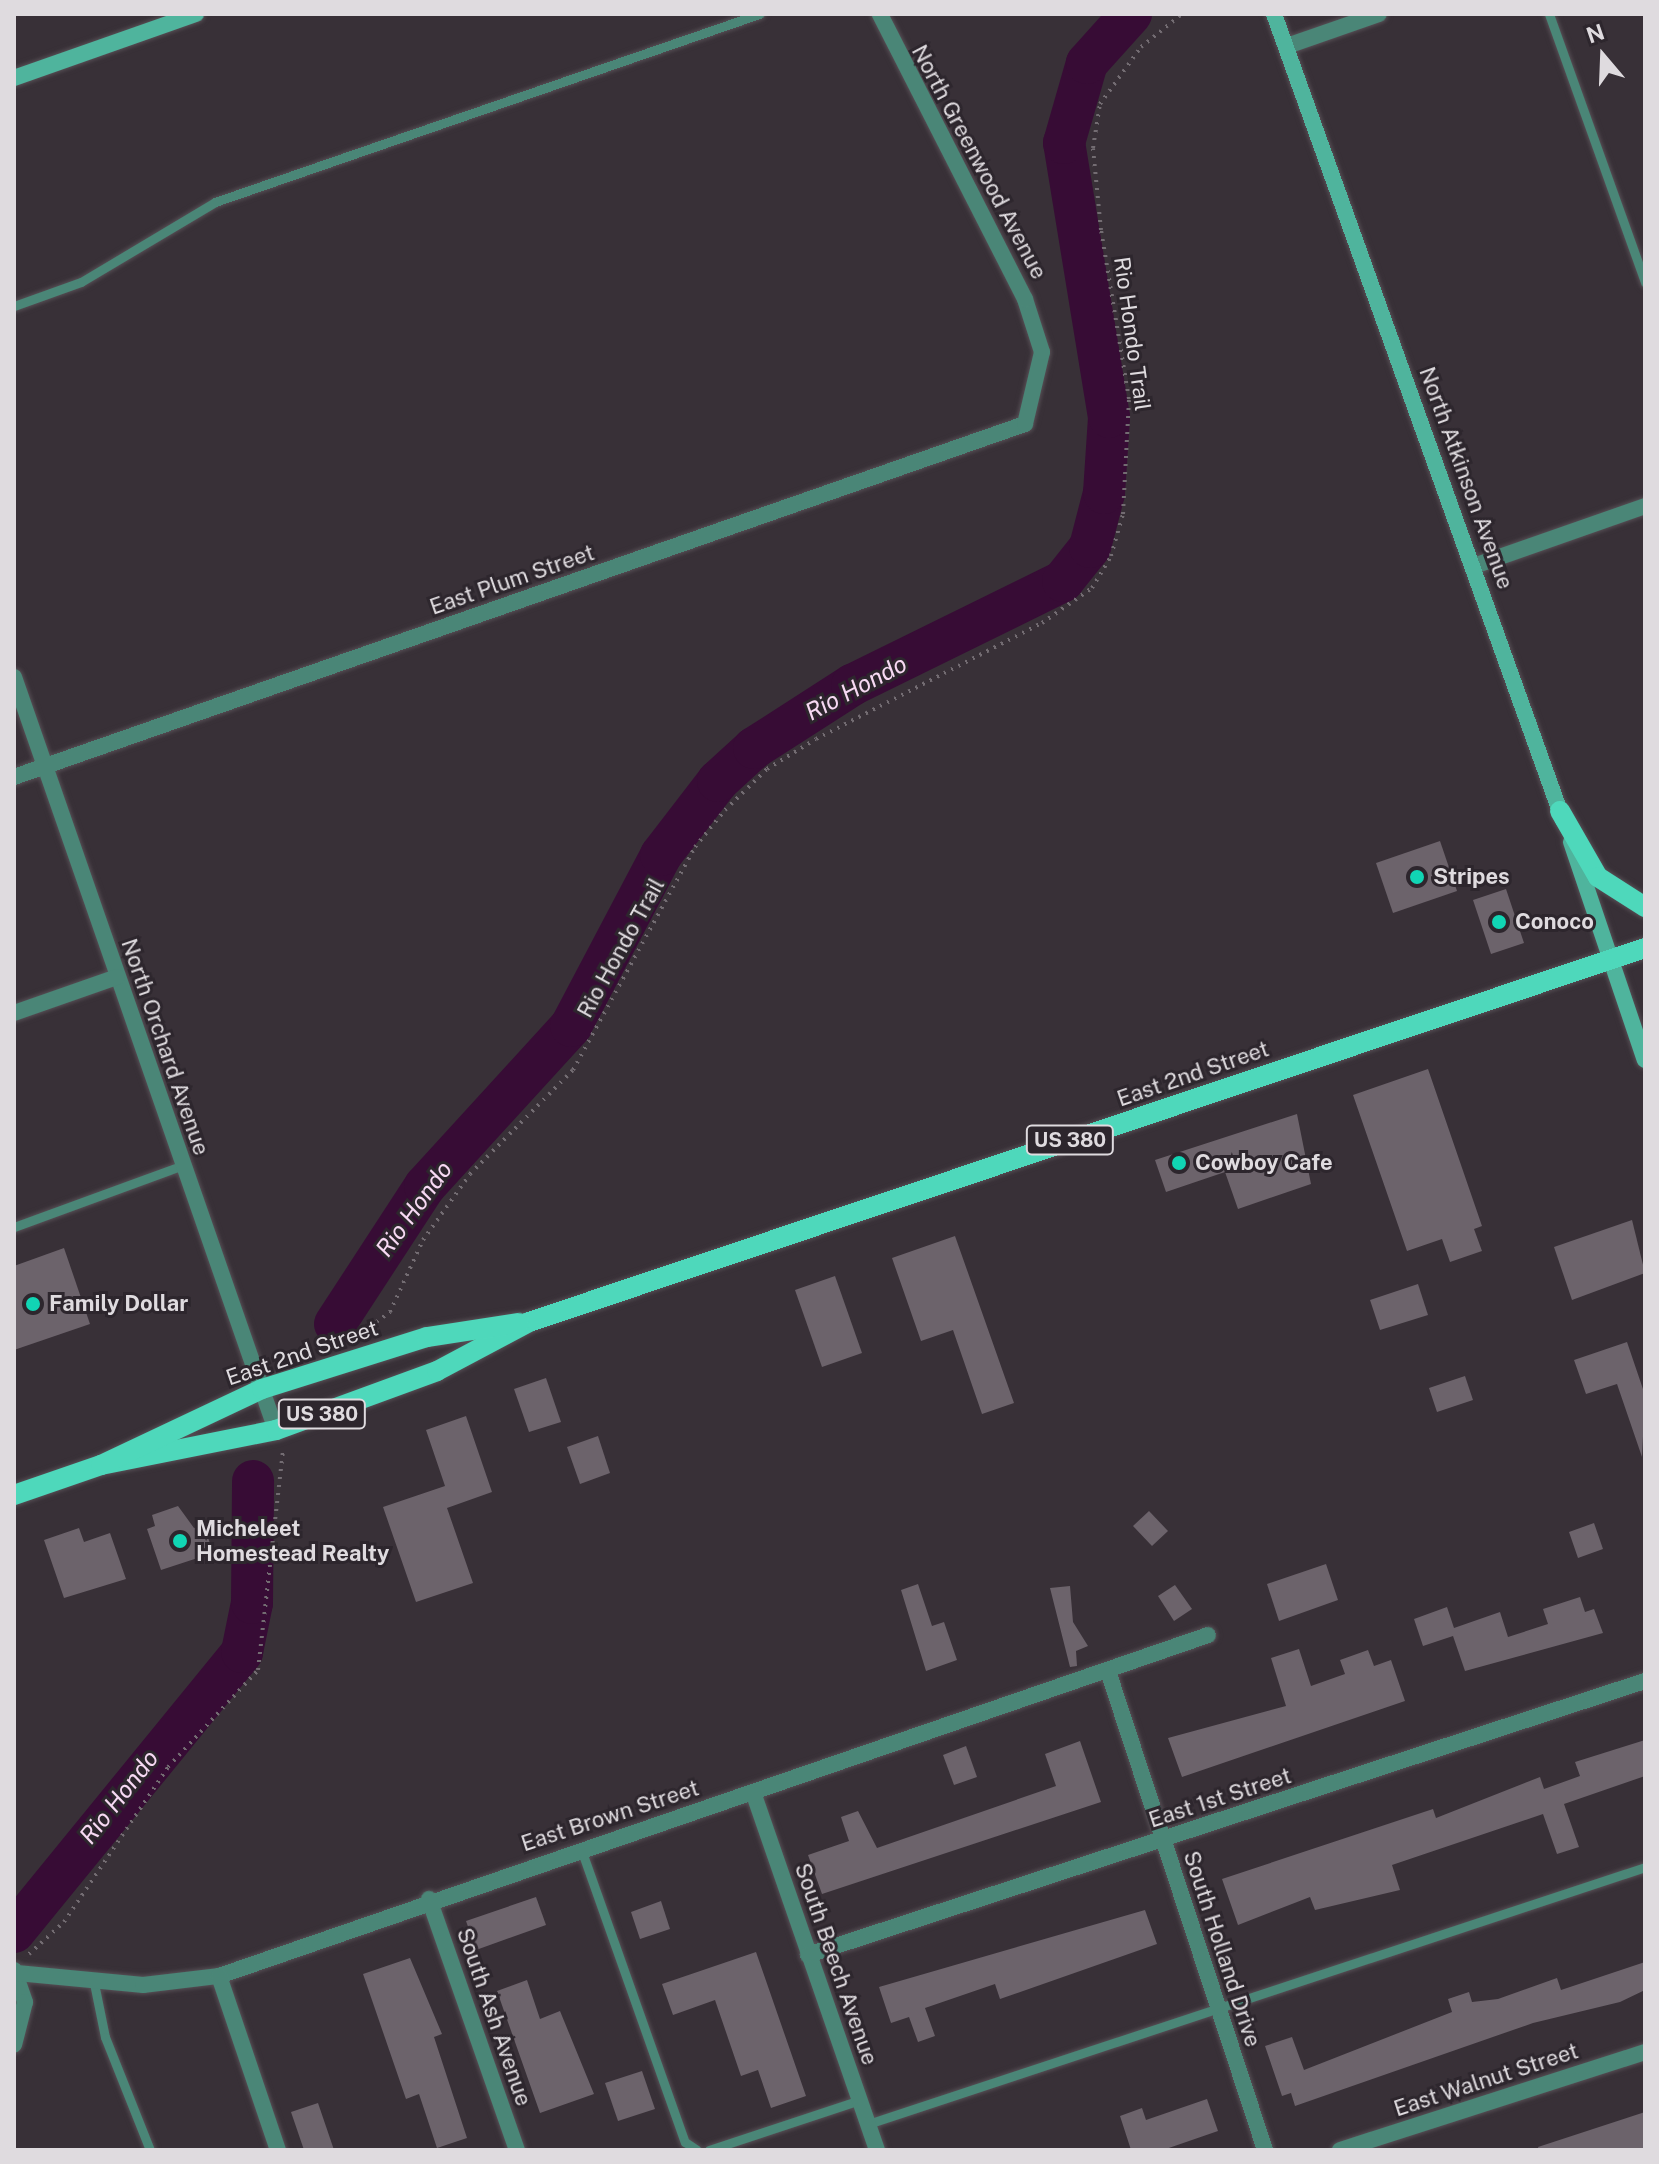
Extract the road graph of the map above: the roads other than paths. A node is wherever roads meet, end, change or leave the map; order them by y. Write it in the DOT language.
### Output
graph roads {
  1 [pos="196,14"];
  2 [pos="759,14"];
  3 [pos="880,14"];
  4 [pos="1274,14"];
  5 [pos="1379,14"];
  6 [pos="1549,14"];
  7 [pos="1287,46"];
  8 [pos="14,78"];
  9 [pos="1645,282"];
  10 [pos="14,306"];
  11 [pos="1025,424"];
  12 [pos="1645,506"];
  13 [pos="1474,566"];
  14 [pos="14,677"];
  15 [pos="45,766"];
  16 [pos="14,777"];
  17 [pos="1560,811"];
  18 [pos="1645,907"];
  19 [pos="1645,948"];
  20 [pos="1612,959"];
  21 [pos="117,977"];
  22 [pos="14,1013"];
  23 [pos="1645,1060"];
  24 [pos="183,1165"];
  25 [pos="14,1227"];
  26 [pos="529,1322"];
  27 [pos="262,1389"];
  28 [pos="276,1430"];
  29 [pos="101,1465"];
  30 [pos="14,1495"];
  31 [pos="1208,1635"];
  32 [pos="1108,1671"];
  33 [pos="1645,1681"];
  34 [pos="753,1792"];
  35 [pos="1163,1840"];
  36 [pos="581,1849"];
  37 [pos="1645,1867"];
  38 [pos="429,1899"];
  39 [pos="808,1955"];
  40 [pos="18,1967"];
  41 [pos="219,1976"];
  42 [pos="94,1983"];
  43 [pos="1218,2005"];
  44 [pos="14,2045"];
  45 [pos="1645,2052"];
  46 [pos="860,2100"];
  47 [pos="868,2124"];
  48 [pos="150,2150"];
  49 [pos="278,2150"];
  50 [pos="517,2150"];
  51 [pos="697,2150"];
  52 [pos="709,2150"];
  53 [pos="877,2150"];
  54 [pos="1265,2150"];
  55 [pos="1340,2150"];
  1 -- 8 [label="main road"];
  2 -- 10 [label="lane"];
  3 -- 11 [label="street, North Greenwood Avenue"];
  4 -- 7 [label="main road, North Atkinson Avenue"];
  5 -- 7 [label="street"];
  6 -- 9 [label="lane"];
  7 -- 13 [label="main road, North Atkinson Avenue"];
  11 -- 15 [label="street, East Plum Street"];
  12 -- 13 [label="street"];
  13 -- 17 [label="main road, North Atkinson Avenue"];
  14 -- 15 [label="street, North Orchard Avenue"];
  15 -- 16 [label="street, East Plum Street"];
  15 -- 21 [label="street, North Orchard Avenue"];
  17 -- 18 [label="main road"];
  17 -- 20 [label="main road, North Atkinson Avenue"];
  19 -- 20 [label="main road, East 2nd Street / US 380"];
  20 -- 23 [label="main road, North Atkinson Avenue"];
  20 -- 26 [label="main road, East 2nd Street / US 380"];
  21 -- 22 [label="street"];
  21 -- 24 [label="street, North Orchard Avenue"];
  24 -- 25 [label="lane"];
  24 -- 27 [label="street, North Orchard Avenue"];
  26 -- 27 [label="main road, East 2nd Street / US 380"];
  26 -- 28 [label="main road, East 2nd Street / US 380"];
  27 -- 28 [label="street, North Orchard Avenue"];
  27 -- 29 [label="main road, East 2nd Street / US 380"];
  28 -- 29 [label="main road, East 2nd Street / US 380"];
  29 -- 30 [label="main road, East 2nd Street / US 380"];
  31 -- 32 [label="street, East Brown Street"];
  32 -- 34 [label="street, East Brown Street"];
  32 -- 35 [label="street, South Holland Drive"];
  33 -- 35 [label="street, East 1st Street"];
  34 -- 36 [label="street, East Brown Street"];
  34 -- 39 [label="street, South Beech Avenue"];
  35 -- 39 [label="street, East 1st Street"];
  35 -- 43 [label="street, South Holland Drive"];
  36 -- 38 [label="street, East Brown Street"];
  36 -- 51 [label="lane"];
  37 -- 43 [label="lane"];
  38 -- 41 [label="street, East Brown Street"];
  38 -- 50 [label="street, South Ash Avenue"];
  39 -- 46 [label="street, South Beech Avenue"];
  40 -- 42 [label="street, East Brown Street"];
  40 -- 44 [label="street"];
  41 -- 42 [label="street, East Brown Street"];
  41 -- 49 [label="street"];
  42 -- 48 [label="lane"];
  43 -- 47 [label="lane"];
  43 -- 54 [label="street, South Holland Drive"];
  45 -- 55 [label="street, East Walnut Street"];
  46 -- 47 [label="street, South Beech Avenue"];
  46 -- 52 [label="lane"];
  47 -- 53 [label="street, South Beech Avenue"];
}
